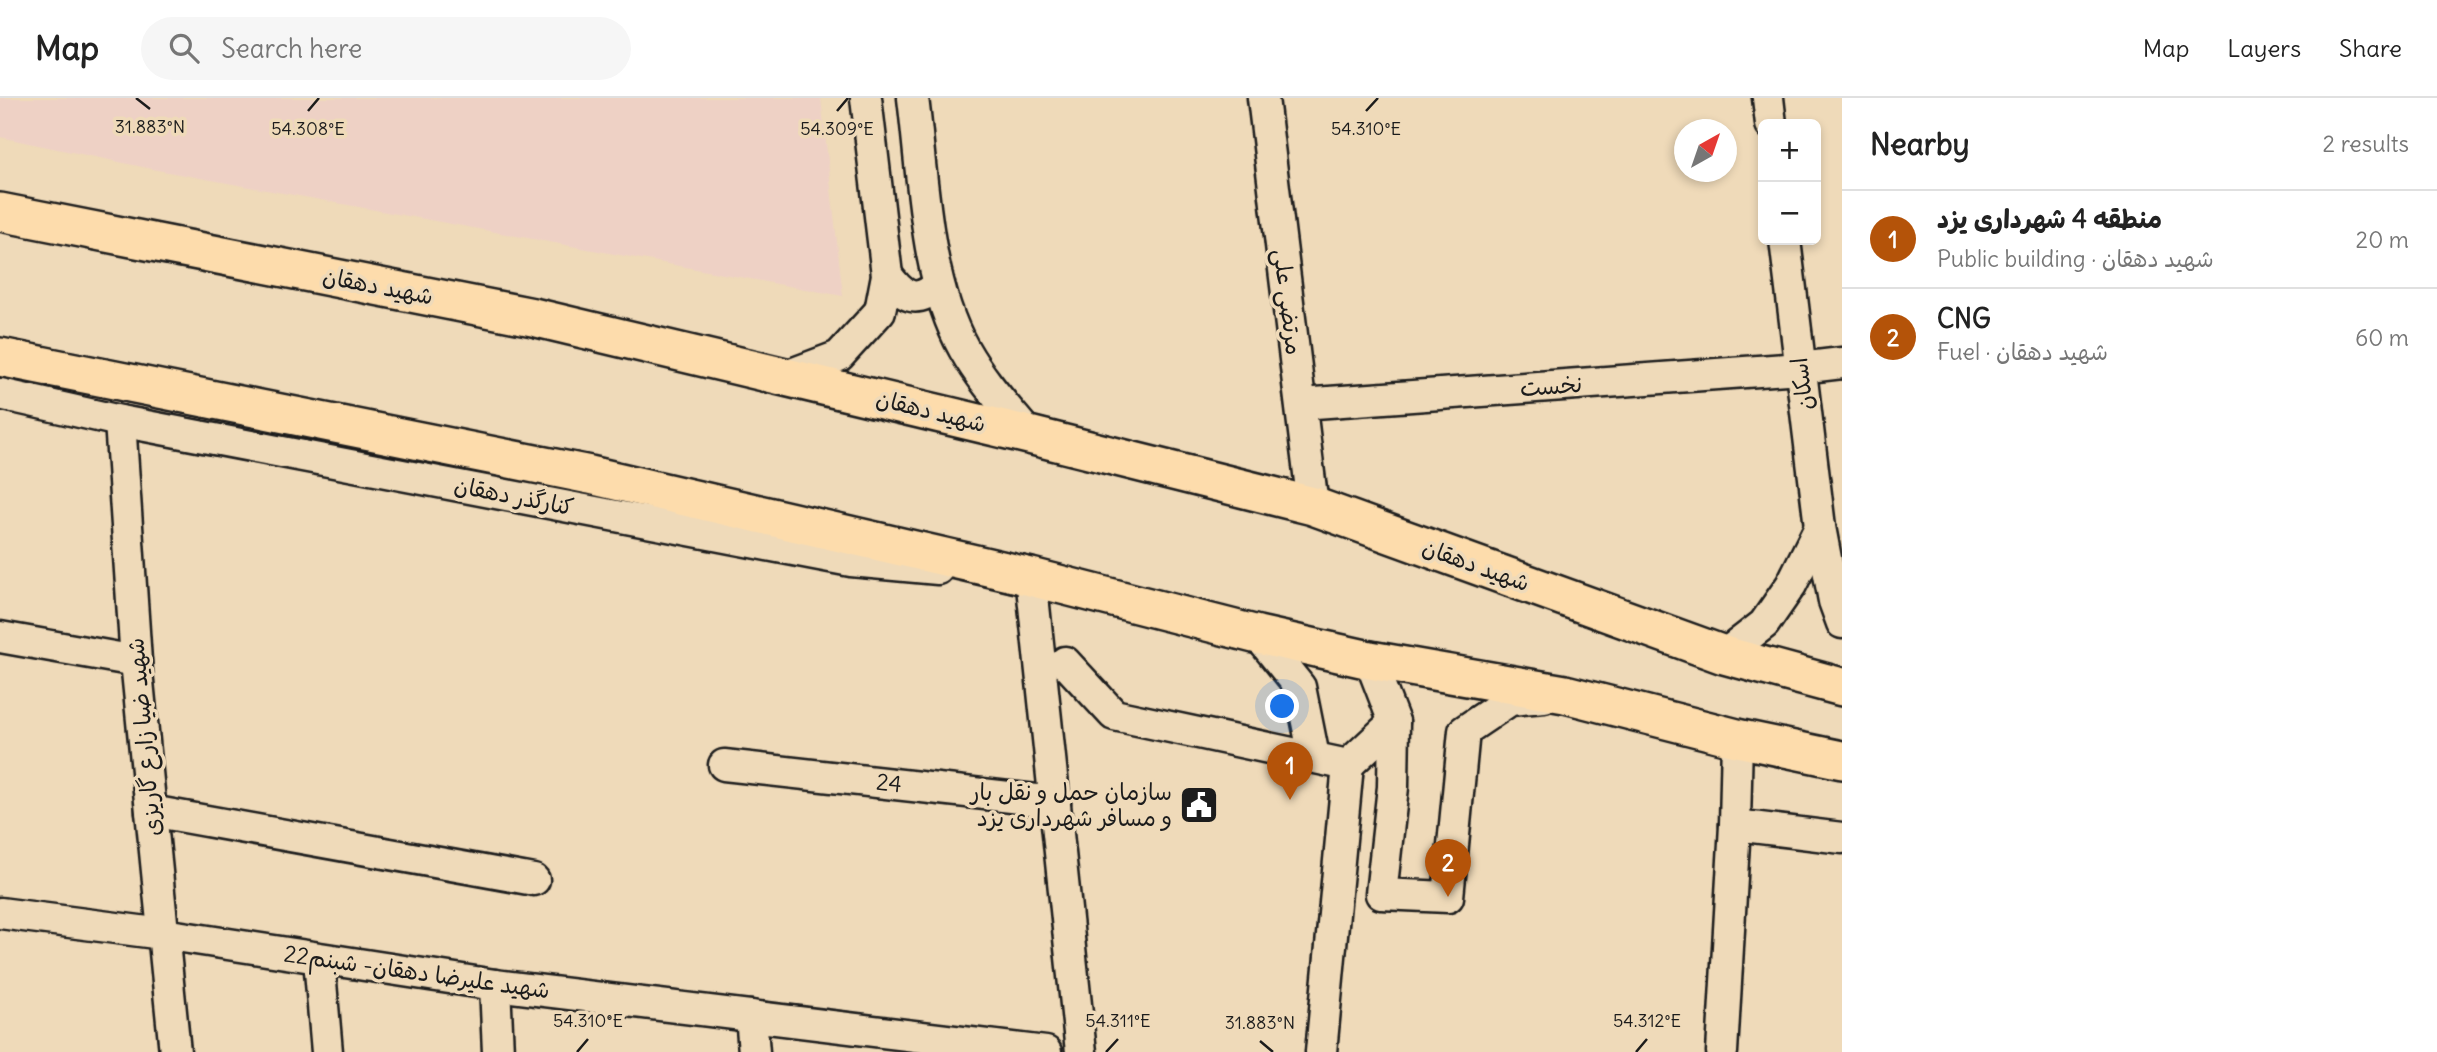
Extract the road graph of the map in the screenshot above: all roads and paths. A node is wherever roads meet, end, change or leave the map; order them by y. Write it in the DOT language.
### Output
graph roads {
  1 [pos="866,98"];
  2 [pos="913,98"];
  3 [pos="1263,98"];
  4 [pos="1768,98"];
  5 [pos="1770,119"];
  6 [pos="0,212"];
  7 [pos="1786,245"];
  8 [pos="887,275"];
  9 [pos="938,285"];
  10 [pos="0,357"];
  11 [pos="1842,363"];
  12 [pos="1800,368"];
  13 [pos="786,376"];
  14 [pos="0,394"];
  15 [pos="1301,404"];
  16 [pos="120,421"];
  17 [pos="1029,435"];
  18 [pos="1313,506"];
  19 [pos="1820,527"];
  20 [pos="1031,577"];
  21 [pos="1842,623"];
  22 [pos="1258,635"];
  23 [pos="0,636"];
  24 [pos="1724,655"];
  25 [pos="1370,660"];
  26 [pos="136,661"];
  27 [pos="1065,662"];
  28 [pos="1842,687"];
  29 [pos="1565,694"];
  30 [pos="1394,722"];
  31 [pos="1737,738"];
  32 [pos="1314,757"];
  33 [pos="1842,760"];
  34 [pos="724,765"];
  35 [pos="1349,765"];
  36 [pos="1055,802"];
  37 [pos="151,811"];
  38 [pos="1735,825"];
  39 [pos="1842,838"];
  40 [pos="534,880"];
  41 [pos="0,913"];
  42 [pos="163,934"];
  43 [pos="319,959"];
  44 [pos="495,985"];
  45 [pos="751,1016"];
  46 [pos="175,1052"];
  47 [pos="327,1052"];
  48 [pos="498,1052"];
  49 [pos="754,1052"];
  50 [pos="1046,1052"];
  51 [pos="1081,1052"];
  52 [pos="1321,1052"];
  53 [pos="1722,1052"];
  1 -- 8 [label="street"];
  2 -- 9 [label="street"];
  3 -- 15 [label="street, مرتضی علی"];
  4 -- 5 [label="street"];
  6 -- 13 [label="main road, شهید دهقان"];
  7 -- 12 [label="street, اسکان"];
  8 -- 9 [label="street"];
  8 -- 13 [label="street"];
  9 -- 17 [label="street"];
  10 -- 20 [label="main road"];
  11 -- 12 [label="street, نخست"];
  12 -- 15 [label="street, نخست"];
  12 -- 19 [label="street, اسکان"];
  13 -- 17 [label="main road, شهید دهقان"];
  14 -- 16 [label="street, کنارگذر دهقان"];
  15 -- 18 [label="street, مرتضی علی"];
  16 -- 20 [label="street, کنارگذر دهقان"];
  16 -- 26 [label="street, شهید ضیا زارع گاریزی"];
  17 -- 18 [label="main road, شهید دهقان"];
  18 -- 24 [label="main road, شهید دهقان"];
  19 -- 21 [label="street, اسکان"];
  19 -- 24 [label="street"];
  20 -- 22 [label="main road"];
  20 -- 36 [label="street"];
  22 -- 25 [label="main road"];
  22 -- 32 [label="street"];
  23 -- 26 [label="street"];
  24 -- 28 [label="main road, شهید دهقان"];
  25 -- 29 [label="main road"];
  25 -- 30 [label="street"];
  26 -- 37 [label="street, شهید ضیا زارع گاریزی"];
  27 -- 32 [label="street"];
  29 -- 30 [label="street"];
  29 -- 31 [label="main road"];
  30 -- 35 [label="street"];
  31 -- 33 [label="main road"];
  31 -- 38 [label="street"];
  32 -- 35 [label="street"];
  34 -- 36 [label="street, 24"];
  35 -- 52 [label="street"];
  36 -- 51 [label="street"];
  37 -- 40 [label="street"];
  37 -- 42 [label="street, شهید ضیا زارع گاریزی"];
  38 -- 39 [label="street"];
  38 -- 53 [label="street"];
  41 -- 42 [label="street, شهید علیرضا دهقان- شبنم22"];
  42 -- 43 [label="street, شهید علیرضا دهقان- شبنم22"];
  42 -- 46 [label="street, شهید ضیا زارع گاریزی"];
  43 -- 44 [label="street, شهید علیرضا دهقان- شبنم22"];
  43 -- 47 [label="street"];
  44 -- 45 [label="street, شهید علیرضا دهقان- شبنم22"];
  44 -- 48 [label="street"];
  45 -- 49 [label="street"];
  45 -- 50 [label="street, شهید علیرضا دهقان- شبنم22"];
}
